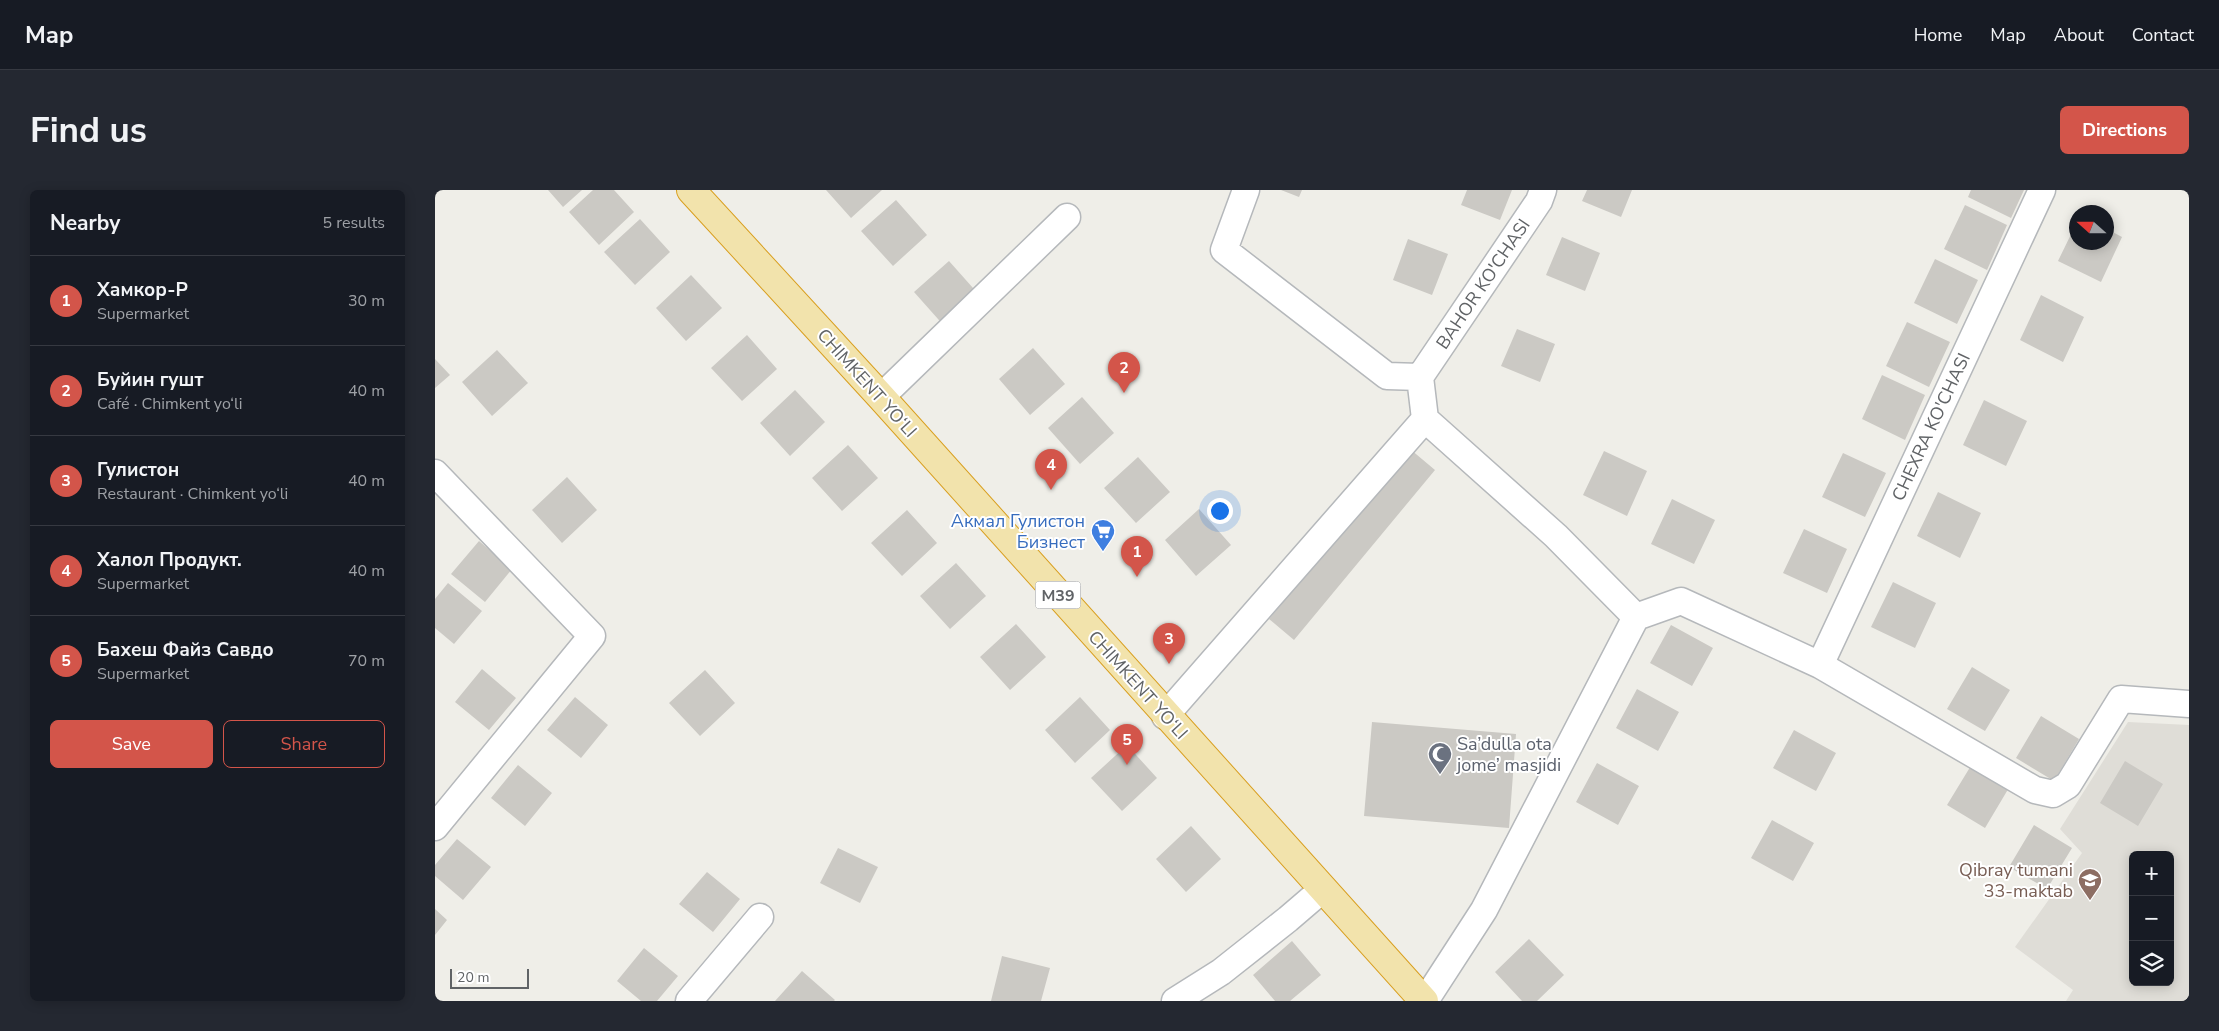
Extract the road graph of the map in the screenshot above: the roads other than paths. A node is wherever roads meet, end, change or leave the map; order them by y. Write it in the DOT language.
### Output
graph roads {
  1 [pos="691,190"];
  2 [pos="1246,190"];
  3 [pos="1543,190"];
  4 [pos="2042,190"];
  5 [pos="1067,217"];
  6 [pos="1420,377"];
  7 [pos="881,398"];
  8 [pos="1425,419"];
  9 [pos="435,473"];
  10 [pos="1636,617"];
  11 [pos="1820,665"];
  12 [pos="2189,704"];
  13 [pos="1165,716"];
  14 [pos="435,827"];
  15 [pos="1323,889"];
  16 [pos="760,917"];
  17 [pos="689,1001"];
  18 [pos="1175,1001"];
  19 [pos="1424,1001"];
  1 -- 7 [label="highway, CHIMKENT YO‘LI / M39"];
  2 -- 6 [label="street"];
  3 -- 6 [label="street, BAHOR KO'CHASI"];
  4 -- 11 [label="street, CHEXRA KO'CHASI"];
  5 -- 7 [label="street"];
  6 -- 8 [label="street"];
  7 -- 13 [label="highway, CHIMKENT YO‘LI / M39"];
  8 -- 10 [label="street"];
  8 -- 13 [label="street"];
  9 -- 14 [label="street"];
  10 -- 11 [label="street"];
  10 -- 19 [label="street"];
  11 -- 12 [label="street"];
  13 -- 15 [label="highway, CHIMKENT YO‘LI / M39"];
  15 -- 18 [label="street"];
  15 -- 19 [label="highway, CHIMKENT YO‘LI / M39"];
  16 -- 17 [label="street"];
}
